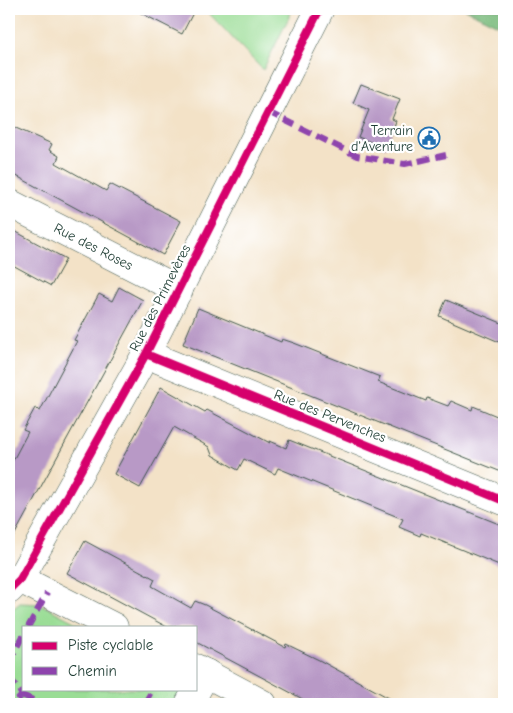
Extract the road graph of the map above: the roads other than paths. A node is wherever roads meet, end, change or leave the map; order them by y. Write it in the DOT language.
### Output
graph roads {
  1 [pos="320,9"];
  2 [pos="9,203"];
  3 [pos="179,290"];
  4 [pos="146,354"];
  5 [pos="504,501"];
  6 [pos="14,585"];
  7 [pos="112,626"];
  8 [pos="201,670"];
  9 [pos="194,690"];
  10 [pos="189,704"];
  11 [pos="263,704"];
  1 -- 3 [label="street, Rue des Primevères"];
  2 -- 3 [label="street, Rue des Roses"];
  3 -- 4 [label="street, Rue des Primevères"];
  4 -- 5 [label="street, Rue des Pervenches"];
  4 -- 6 [label="street, Rue des Primevères"];
  6 -- 7 [label="street"];
  8 -- 11 [label="street"];
  9 -- 10 [label="street"];
}
